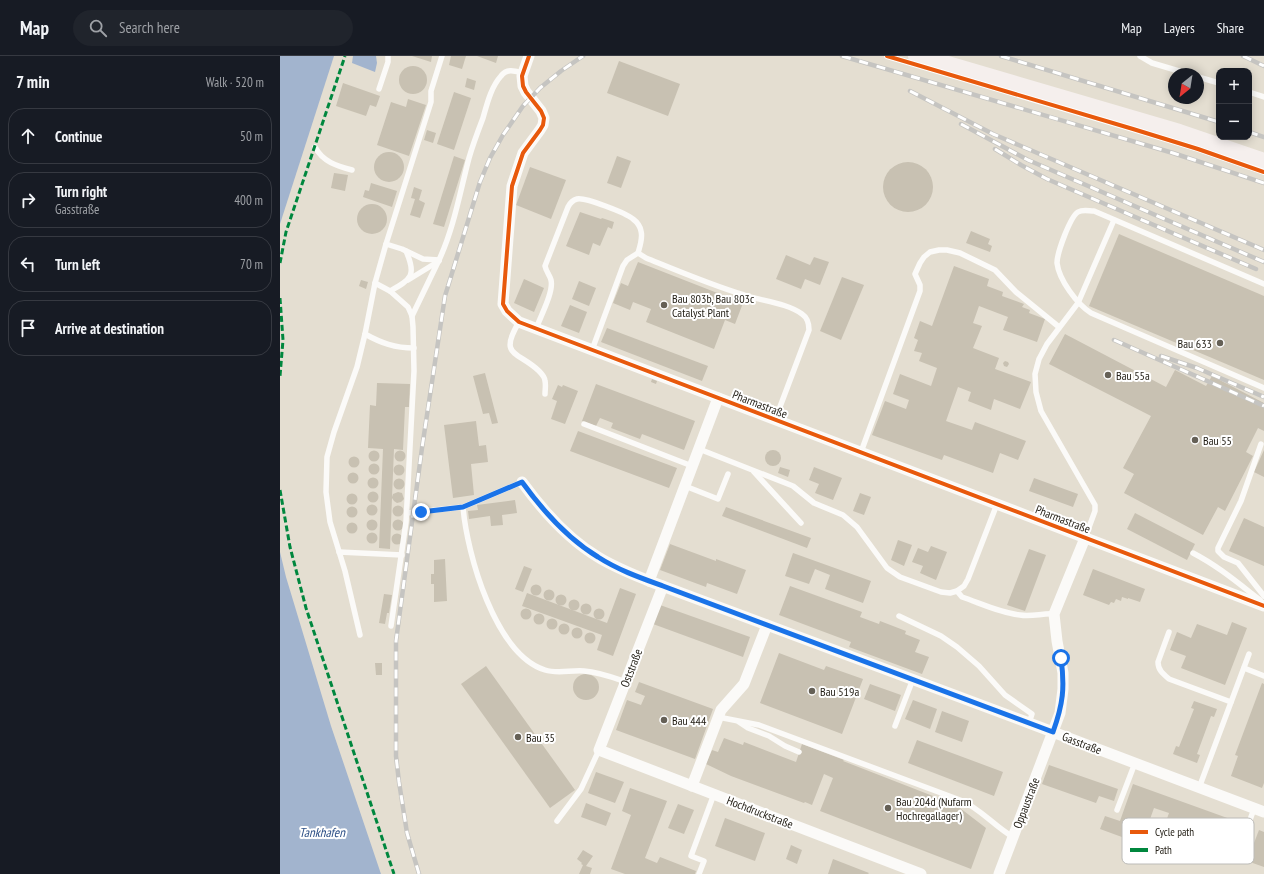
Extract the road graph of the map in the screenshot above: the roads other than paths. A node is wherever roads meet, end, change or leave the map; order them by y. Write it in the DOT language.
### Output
graph roads {
  1 [pos="388,56"];
  2 [pos="442,56"];
  3 [pos="529,56"];
  4 [pos="917,56"];
  5 [pos="957,56"];
  6 [pos="1140,56"];
  7 [pos="1169,68"];
  8 [pos="523,73"];
  9 [pos="1204,79"];
  10 [pos="1216,82"];
  11 [pos="379,90"];
  12 [pos="1252,93"];
  13 [pos="1264,97"];
  14 [pos="1216,133"];
  15 [pos="1236,140"];
  16 [pos="315,147"];
  17 [pos="1264,150"];
  18 [pos="1264,162"];
  19 [pos="352,170"];
  20 [pos="1114,220"];
  21 [pos="386,244"];
  22 [pos="406,251"];
  23 [pos="638,253"];
  24 [pos="439,260"];
  25 [pos="408,280"];
  26 [pos="375,283"];
  27 [pos="1264,284"];
  28 [pos="390,291"];
  29 [pos="1078,303"];
  30 [pos="412,316"];
  31 [pos="519,322"];
  32 [pos="1059,327"];
  33 [pos="536,329"];
  34 [pos="365,334"];
  35 [pos="414,348"];
  36 [pos="592,350"];
  37 [pos="1264,388"];
  38 [pos="545,394"];
  39 [pos="718,398"];
  40 [pos="775,420"];
  41 [pos="584,424"];
  42 [pos="1261,444"];
  43 [pos="699,449"];
  44 [pos="861,452"];
  45 [pos="692,466"];
  46 [pos="752,470"];
  47 [pos="728,474"];
  48 [pos="522,482"];
  49 [pos="685,486"];
  50 [pos="997,504"];
  51 [pos="463,507"];
  52 [pos="407,513"];
  53 [pos="800,523"];
  54 [pos="1085,538"];
  55 [pos="339,552"];
  56 [pos="1193,553"];
  57 [pos="402,555"];
  58 [pos="648,581"];
  59 [pos="663,586"];
  60 [pos="957,591"];
  61 [pos="1264,596"];
  62 [pos="1264,605"];
  63 [pos="1054,614"];
  64 [pos="899,616"];
  65 [pos="767,625"];
  66 [pos="391,626"];
  67 [pos="1169,632"];
  68 [pos="360,635"];
  69 [pos="1249,654"];
  70 [pos="1244,668"];
  71 [pos="1264,676"];
  72 [pos="913,680"];
  73 [pos="626,682"];
  74 [pos="1231,702"];
  75 [pos="718,717"];
  76 [pos="736,720"];
  77 [pos="1028,723"];
  78 [pos="895,726"];
  79 [pos="1053,732"];
  80 [pos="599,750"];
  81 [pos="799,752"];
  82 [pos="1135,763"];
  83 [pos="692,786"];
  84 [pos="1199,788"];
  85 [pos="714,794"];
  86 [pos="1117,810"];
  87 [pos="1259,810"];
  88 [pos="1254,820"];
  89 [pos="557,822"];
  90 [pos="1013,837"];
  91 [pos="699,874"];
  92 [pos="921,874"];
  93 [pos="999,874"];
  1 -- 11 [label="lane"];
  2 -- 21 [label="lane"];
  3 -- 8 [label="street, Pharmastraße"];
  4 -- 18 [label="main road"];
  5 -- 14 [label="main road"];
  6 -- 7 [label="lane"];
  8 -- 24 [label="lane"];
  8 -- 31 [label="street, Pharmastraße"];
  9 -- 10 [label="lane"];
  12 -- 13 [label="lane"];
  15 -- 17 [label="main road"];
  16 -- 19 [label="lane"];
  20 -- 27 [label="lane"];
  20 -- 29 [label="lane"];
  20 -- 29 [label="lane"];
  21 -- 22 [label="lane"];
  21 -- 26 [label="lane"];
  22 -- 24 [label="lane"];
  22 -- 25 [label="lane"];
  23 -- 33 [label="lane"];
  23 -- 36 [label="lane"];
  23 -- 40 [label="lane"];
  24 -- 25 [label="lane"];
  24 -- 30 [label="lane"];
  25 -- 28 [label="lane"];
  26 -- 28 [label="lane"];
  26 -- 34 [label="lane"];
  28 -- 30 [label="lane"];
  29 -- 32 [label="lane"];
  29 -- 37 [label="lane"];
  30 -- 35 [label="lane"];
  31 -- 33 [label="street, Pharmastraße"];
  31 -- 38 [label="lane"];
  32 -- 44 [label="lane"];
  32 -- 54 [label="lane"];
  33 -- 36 [label="street, Pharmastraße"];
  34 -- 35 [label="lane"];
  34 -- 55 [label="lane"];
  35 -- 52 [label="lane"];
  36 -- 39 [label="street, Pharmastraße"];
  39 -- 40 [label="street, Pharmastraße"];
  39 -- 43 [label="street"];
  40 -- 44 [label="street, Pharmastraße"];
  41 -- 45 [label="lane"];
  42 -- 61 [label="lane"];
  43 -- 45 [label="street"];
  43 -- 46 [label="lane"];
  44 -- 50 [label="street, Pharmastraße"];
  45 -- 49 [label="street"];
  46 -- 53 [label="lane"];
  46 -- 60 [label="lane"];
  47 -- 49 [label="lane"];
  48 -- 51 [label="lane"];
  48 -- 58 [label="street, Gasstraße"];
  49 -- 58 [label="street"];
  50 -- 54 [label="street, Pharmastraße"];
  50 -- 60 [label="lane"];
  51 -- 52 [label="lane"];
  51 -- 73 [label="lane"];
  52 -- 57 [label="lane"];
  54 -- 62 [label="street, Pharmastraße"];
  54 -- 63 [label="street"];
  55 -- 57 [label="lane"];
  55 -- 68 [label="lane"];
  56 -- 62 [label="lane"];
  57 -- 66 [label="lane"];
  58 -- 59 [label="street, Gasstraße"];
  59 -- 65 [label="street, Gasstraße"];
  59 -- 73 [label="street, Oststraße"];
  60 -- 63 [label="lane"];
  63 -- 79 [label="street, Oppaustraße"];
  64 -- 77 [label="lane"];
  65 -- 72 [label="street, Gasstraße"];
  65 -- 75 [label="street"];
  67 -- 74 [label="lane"];
  69 -- 70 [label="lane"];
  70 -- 71 [label="lane"];
  70 -- 74 [label="lane"];
  72 -- 77 [label="street, Gasstraße"];
  72 -- 78 [label="lane"];
  73 -- 80 [label="street, Oststraße"];
  74 -- 84 [label="lane"];
  75 -- 76 [label="lane"];
  75 -- 83 [label="street"];
  76 -- 81 [label="lane"];
  76 -- 90 [label="lane"];
  77 -- 79 [label="street, Gasstraße"];
  79 -- 82 [label="street, Gasstraße"];
  79 -- 90 [label="street, Oppaustraße"];
  80 -- 83 [label="street, Hochdruckstraße"];
  80 -- 89 [label="lane"];
  82 -- 84 [label="street, Gasstraße"];
  82 -- 86 [label="lane"];
  83 -- 85 [label="street, Hochdruckstraße"];
  84 -- 87 [label="street, Gasstraße"];
  85 -- 91 [label="lane"];
  85 -- 92 [label="street, Hochdruckstraße"];
  87 -- 88 [label="lane"];
  90 -- 93 [label="street, Oppaustraße"];
}
